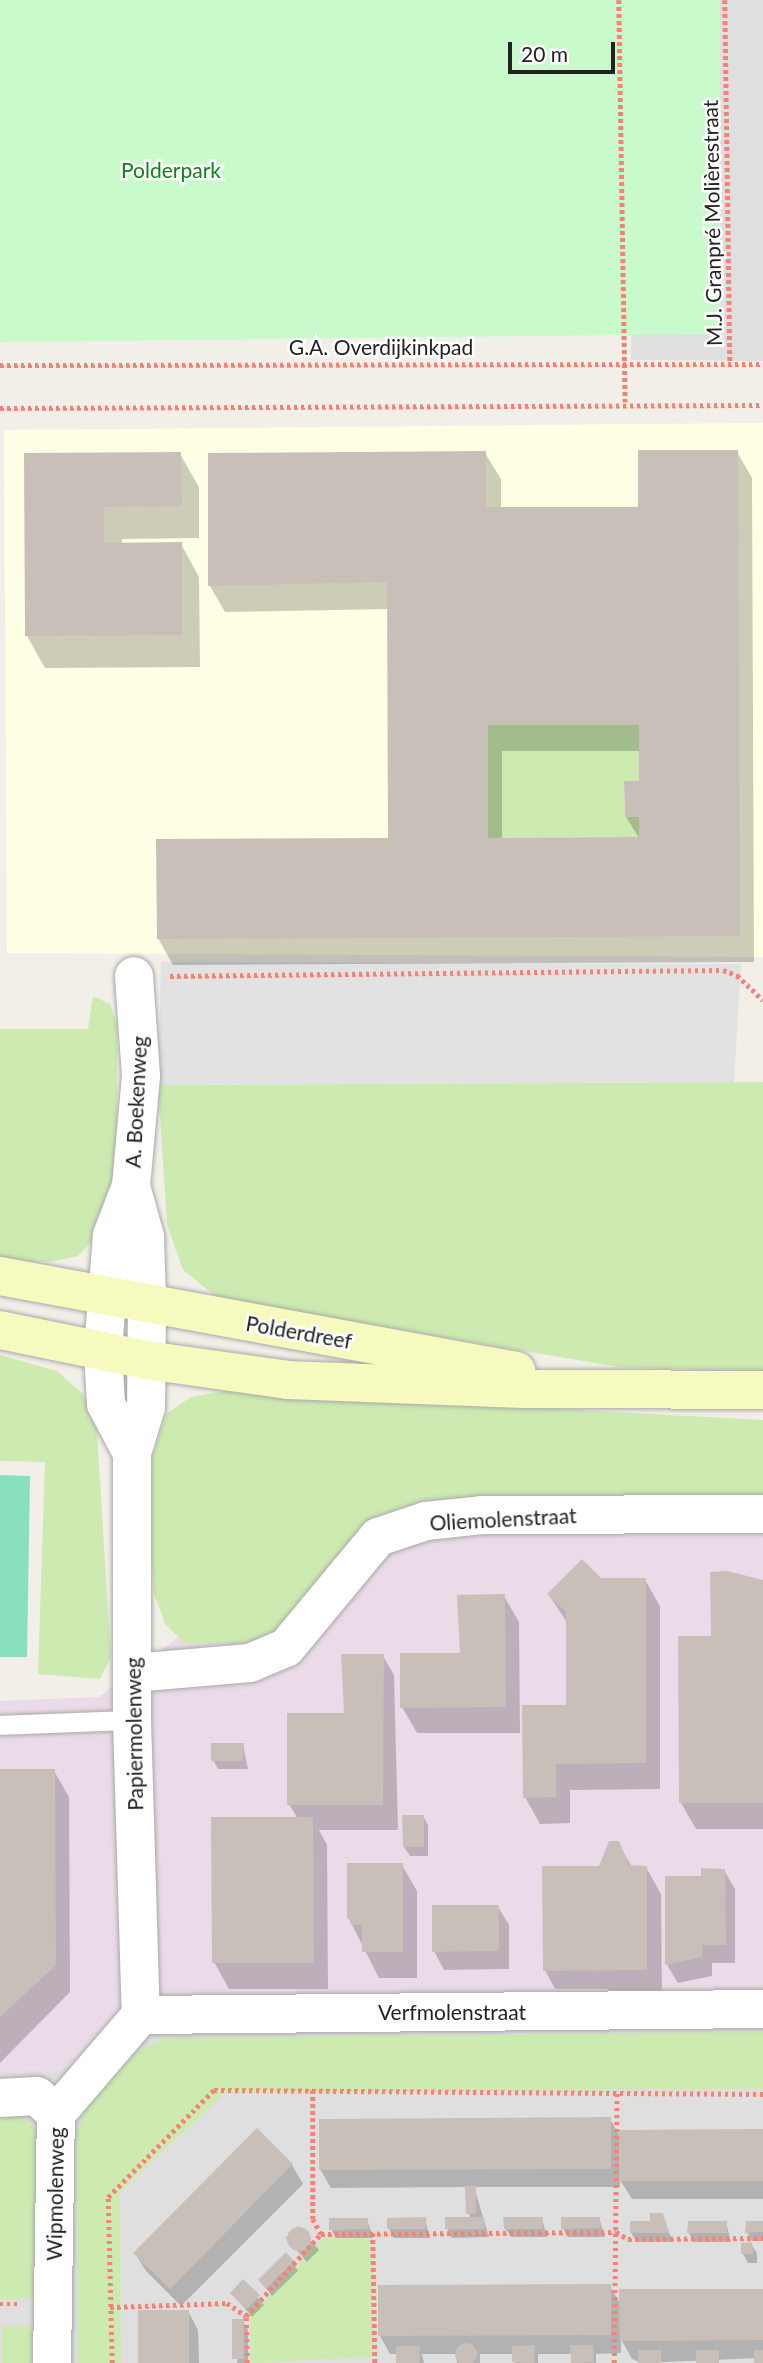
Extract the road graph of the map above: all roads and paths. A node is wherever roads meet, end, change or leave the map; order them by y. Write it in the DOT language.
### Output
graph roads {
  1 [pos="618,0"];
  2 [pos="725,0"];
  3 [pos="624,361"];
  4 [pos="730,362"];
  5 [pos="763,363"];
  6 [pos="0,365"];
  7 [pos="625,402"];
  8 [pos="763,405"];
  9 [pos="0,408"];
  10 [pos="134,976"];
  11 [pos="763,1000"];
  12 [pos="131,1186"];
  13 [pos="0,1276"];
  14 [pos="107,1294"];
  15 [pos="147,1301"];
  16 [pos="0,1330"];
  17 [pos="103,1352"];
  18 [pos="146,1360"];
  19 [pos="597,1388"];
  20 [pos="763,1390"];
  21 [pos="132,1454"];
  22 [pos="763,1514"];
  23 [pos="133,1673"];
  24 [pos="132,1720"];
  25 [pos="0,1725"];
  26 [pos="763,2010"];
  27 [pos="141,2015"];
  28 [pos="313,2090"];
  29 [pos="617,2092"];
  30 [pos="763,2094"];
  31 [pos="0,2098"];
  32 [pos="56,2114"];
  33 [pos="616,2232"];
  34 [pos="321,2234"];
  35 [pos="373,2234"];
  36 [pos="763,2238"];
  37 [pos="110,2307"];
  38 [pos="246,2316"];
  39 [pos="52,2363"];
  40 [pos="111,2363"];
  41 [pos="247,2363"];
  42 [pos="375,2363"];
  43 [pos="614,2363"];
  1 -- 3 [label="path"];
  2 -- 4 [label="path, M.J. Granpré Molièrestraat"];
  3 -- 4 [label="path, G.A. Overdijkinkpad"];
  3 -- 6 [label="path, G.A. Overdijkinkpad"];
  3 -- 7 [label="path"];
  4 -- 5 [label="path, G.A. Overdijkinkpad"];
  7 -- 8 [label="path"];
  7 -- 9 [label="path"];
  10 -- 11 [label="path"];
  10 -- 12 [label="street, A. Boekenweg"];
  12 -- 14 [label="street, A. Boekenweg"];
  12 -- 15 [label="street, A. Boekenweg"];
  13 -- 14 [label="main road, Polderdreef"];
  14 -- 15 [label="main road, Polderdreef"];
  14 -- 17 [label="street, Papiermolenweg"];
  15 -- 18 [label="street, A. Boekenweg"];
  15 -- 19 [label="main road, Polderdreef"];
  16 -- 17 [label="main road, Polderdreef"];
  17 -- 18 [label="main road, Polderdreef"];
  17 -- 21 [label="street, Papiermolenweg"];
  18 -- 19 [label="main road, Polderdreef"];
  18 -- 21 [label="street, Papiermolenweg"];
  19 -- 20 [label="main road, Polderdreef"];
  21 -- 23 [label="street, Papiermolenweg"];
  22 -- 23 [label="street, Oliemolenstraat"];
  23 -- 24 [label="street, Papiermolenweg"];
  24 -- 25 [label="lane"];
  24 -- 27 [label="street, Papiermolenweg"];
  26 -- 27 [label="street, Verfmolenstraat"];
  27 -- 32 [label="street, Wipmolenweg"];
  28 -- 29 [label="path"];
  28 -- 34 [label="path"];
  28 -- 37 [label="path"];
  29 -- 30 [label="path"];
  29 -- 33 [label="path"];
  31 -- 32 [label="street"];
  32 -- 39 [label="street, Wipmolenweg"];
  33 -- 35 [label="path"];
  33 -- 36 [label="path"];
  33 -- 43 [label="path"];
  34 -- 35 [label="path"];
  34 -- 38 [label="path"];
  35 -- 42 [label="path"];
  37 -- 38 [label="path"];
  37 -- 40 [label="path"];
  38 -- 41 [label="path"];
}
